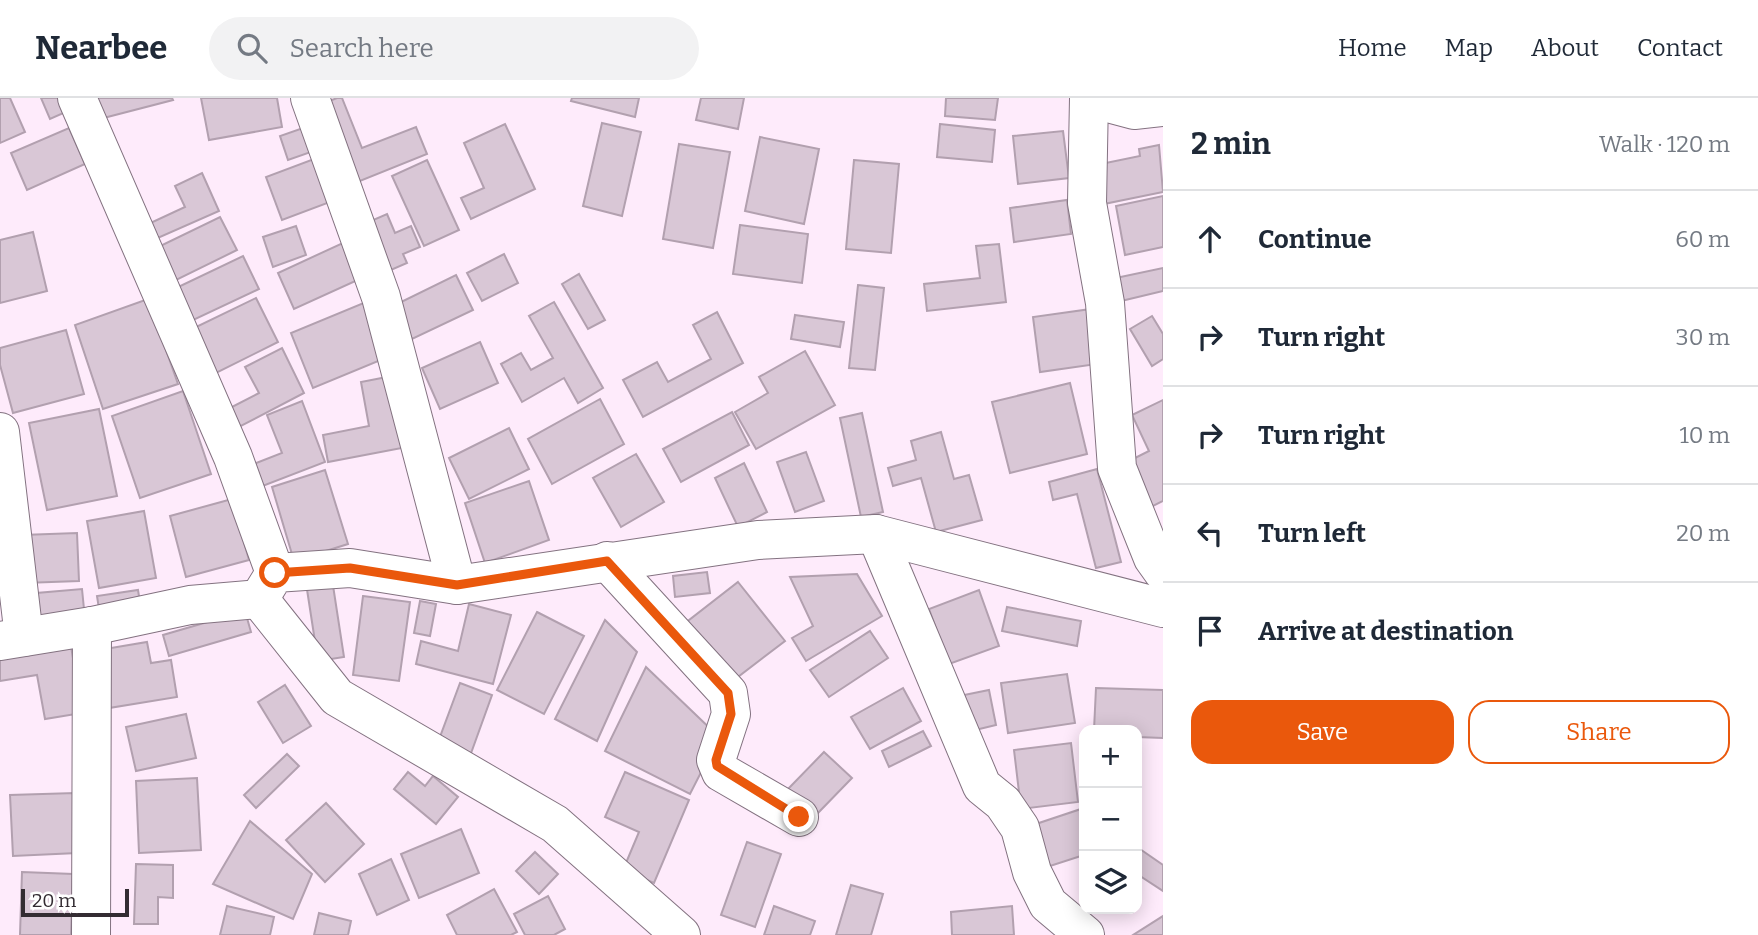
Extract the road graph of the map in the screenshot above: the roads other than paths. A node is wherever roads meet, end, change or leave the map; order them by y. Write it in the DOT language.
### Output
graph roads {
  1 [pos="77,98"];
  2 [pos="310,98"];
  3 [pos="1089,98"];
  4 [pos="1163,107"];
  5 [pos="0,432"];
  6 [pos="876,534"];
  7 [pos="607,561"];
  8 [pos="1163,572"];
  9 [pos="457,585"];
  10 [pos="267,586"];
  11 [pos="1163,608"];
  12 [pos="92,626"];
  13 [pos="12,639"];
  14 [pos="799,817"];
  15 [pos="91,935"];
  16 [pos="681,935"];
  17 [pos="1084,935"];
  1 -- 10 [label="street"];
  2 -- 9 [label="street"];
  3 -- 4 [label="street"];
  3 -- 8 [label="street"];
  5 -- 13 [label="street"];
  6 -- 7 [label="street"];
  6 -- 11 [label="street"];
  6 -- 17 [label="street"];
  7 -- 9 [label="street"];
  7 -- 14 [label="street"];
  9 -- 10 [label="street"];
  10 -- 12 [label="street"];
  10 -- 16 [label="street"];
  12 -- 13 [label="street"];
  12 -- 15 [label="street"];
}
